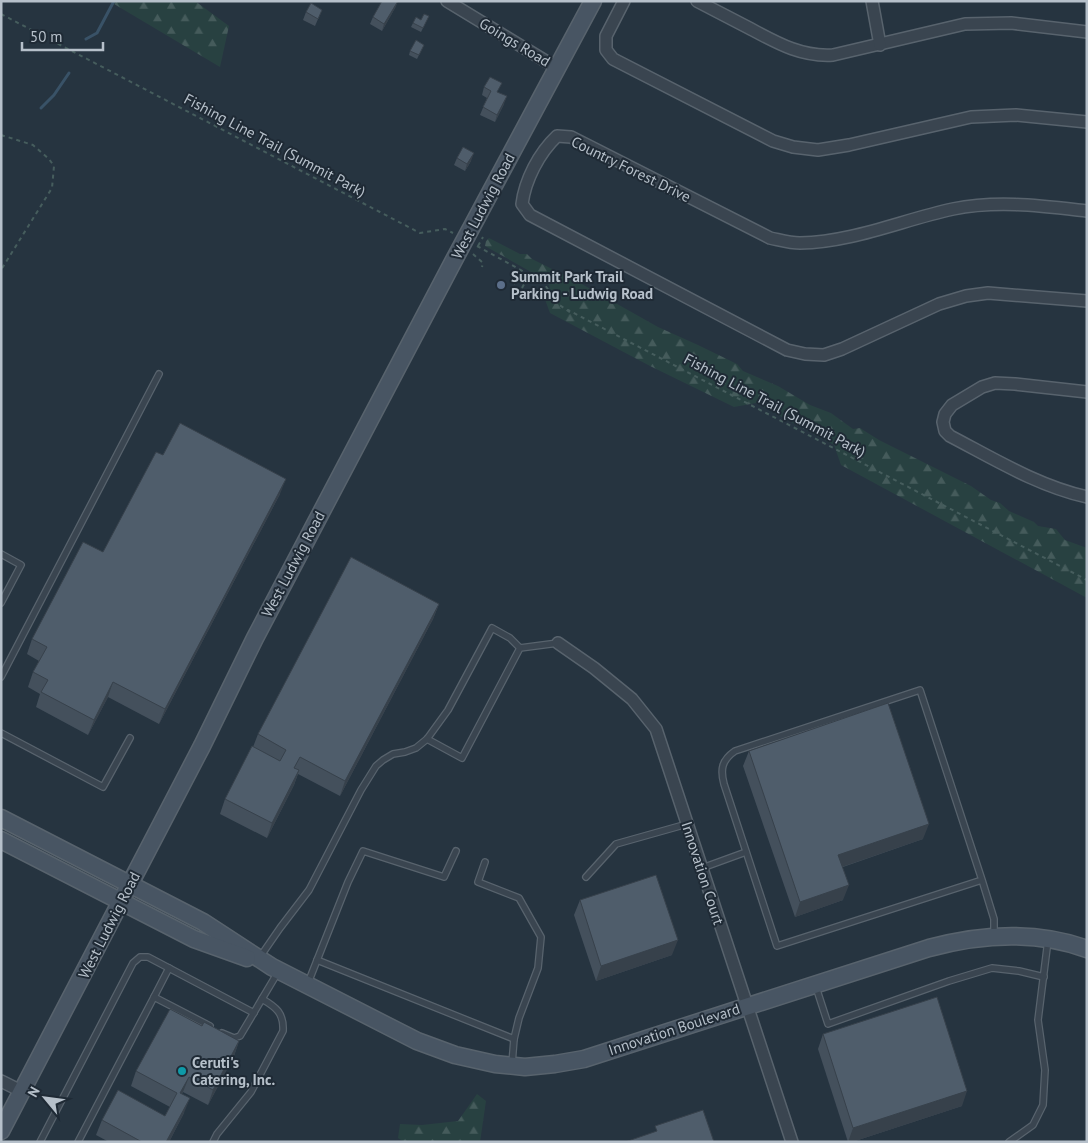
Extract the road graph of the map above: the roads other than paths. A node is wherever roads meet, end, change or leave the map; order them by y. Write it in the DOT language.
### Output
graph roads {
  1 [pos="448,1"];
  2 [pos="593,1"];
  3 [pos="624,1"];
  4 [pos="697,1"];
  5 [pos="872,1"];
  6 [pos="1087,32"];
  7 [pos="880,45"];
  8 [pos="557,68"];
  9 [pos="1087,122"];
  10 [pos="1087,211"];
  11 [pos="1087,301"];
  12 [pos="159,374"];
  13 [pos="1087,392"];
  14 [pos="1087,497"];
  15 [pos="1,554"];
  16 [pos="1,603"];
  17 [pos="558,643"];
  18 [pos="520,648"];
  19 [pos="1,677"];
  20 [pos="1,733"];
  21 [pos="130,738"];
  22 [pos="427,739"];
  23 [pos="1,818"];
  24 [pos="687,824"];
  25 [pos="1,840"];
  26 [pos="456,851"];
  27 [pos="746,852"];
  28 [pos="485,862"];
  29 [pos="702,868"];
  30 [pos="586,877"];
  31 [pos="982,880"];
  32 [pos="130,885"];
  33 [pos="121,902"];
  34 [pos="994,936"];
  35 [pos="1048,938"];
  36 [pos="1087,949"];
  37 [pos="317,960"];
  38 [pos="270,965"];
  39 [pos="169,968"];
  40 [pos="1044,977"];
  41 [pos="815,984"];
  42 [pos="307,985"];
  43 [pos="154,997"];
  44 [pos="262,999"];
  45 [pos="747,1005"];
  46 [pos="254,1013"];
  47 [pos="514,1038"];
  48 [pos="512,1066"];
  49 [pos="1,1081"];
  50 [pos="23,1092"];
  51 [pos="1,1131"];
  52 [pos="40,1142"];
  53 [pos="78,1142"];
  54 [pos="213,1142"];
  55 [pos="792,1142"];
  56 [pos="1009,1142"];
  1 -- 8 [label="street, Goings Road"];
  2 -- 8 [label="street, West Ludwig Road"];
  3 -- 9 [label="street"];
  4 -- 7 [label="street"];
  5 -- 7 [label="street"];
  6 -- 7 [label="street"];
  8 -- 32 [label="street, West Ludwig Road"];
  10 -- 11 [label="street, Country Forest Drive"];
  12 -- 19 [label="lane"];
  13 -- 14 [label="street"];
  15 -- 16 [label="lane"];
  17 -- 18 [label="lane"];
  17 -- 24 [label="street, Innovation Court"];
  18 -- 22 [label="lane"];
  18 -- 22 [label="lane"];
  20 -- 21 [label="lane"];
  22 -- 38 [label="lane"];
  23 -- 32 [label="street, Innovation Boulevard"];
  24 -- 29 [label="street, Innovation Court"];
  24 -- 30 [label="lane"];
  25 -- 33 [label="street, Innovation Boulevard"];
  26 -- 37 [label="lane"];
  27 -- 29 [label="lane"];
  27 -- 31 [label="lane"];
  27 -- 31 [label="lane"];
  28 -- 47 [label="lane"];
  29 -- 45 [label="street, Innovation Court"];
  31 -- 34 [label="lane"];
  32 -- 33 [label="street, West Ludwig Road"];
  32 -- 38 [label="street, Innovation Boulevard"];
  33 -- 38 [label="street, Innovation Boulevard"];
  33 -- 50 [label="street, West Ludwig Road"];
  34 -- 35 [label="street, Innovation Boulevard"];
  34 -- 41 [label="street, Innovation Boulevard"];
  35 -- 36 [label="street, Innovation Boulevard"];
  35 -- 40 [label="lane"];
  37 -- 42 [label="lane"];
  37 -- 47 [label="lane"];
  38 -- 42 [label="street, Innovation Boulevard"];
  38 -- 44 [label="lane"];
  39 -- 43 [label="lane"];
  39 -- 46 [label="lane"];
  39 -- 52 [label="lane"];
  40 -- 41 [label="lane"];
  40 -- 56 [label="lane"];
  41 -- 45 [label="street, Innovation Boulevard"];
  42 -- 48 [label="street, Innovation Boulevard"];
  43 -- 46 [label="lane"];
  43 -- 53 [label="lane"];
  44 -- 46 [label="lane"];
  44 -- 54 [label="lane"];
  45 -- 48 [label="street, Innovation Boulevard"];
  45 -- 55 [label="street, Innovation Court"];
  47 -- 48 [label="lane"];
  49 -- 50 [label="street"];
  50 -- 51 [label="street, West Ludwig Road"];
}
